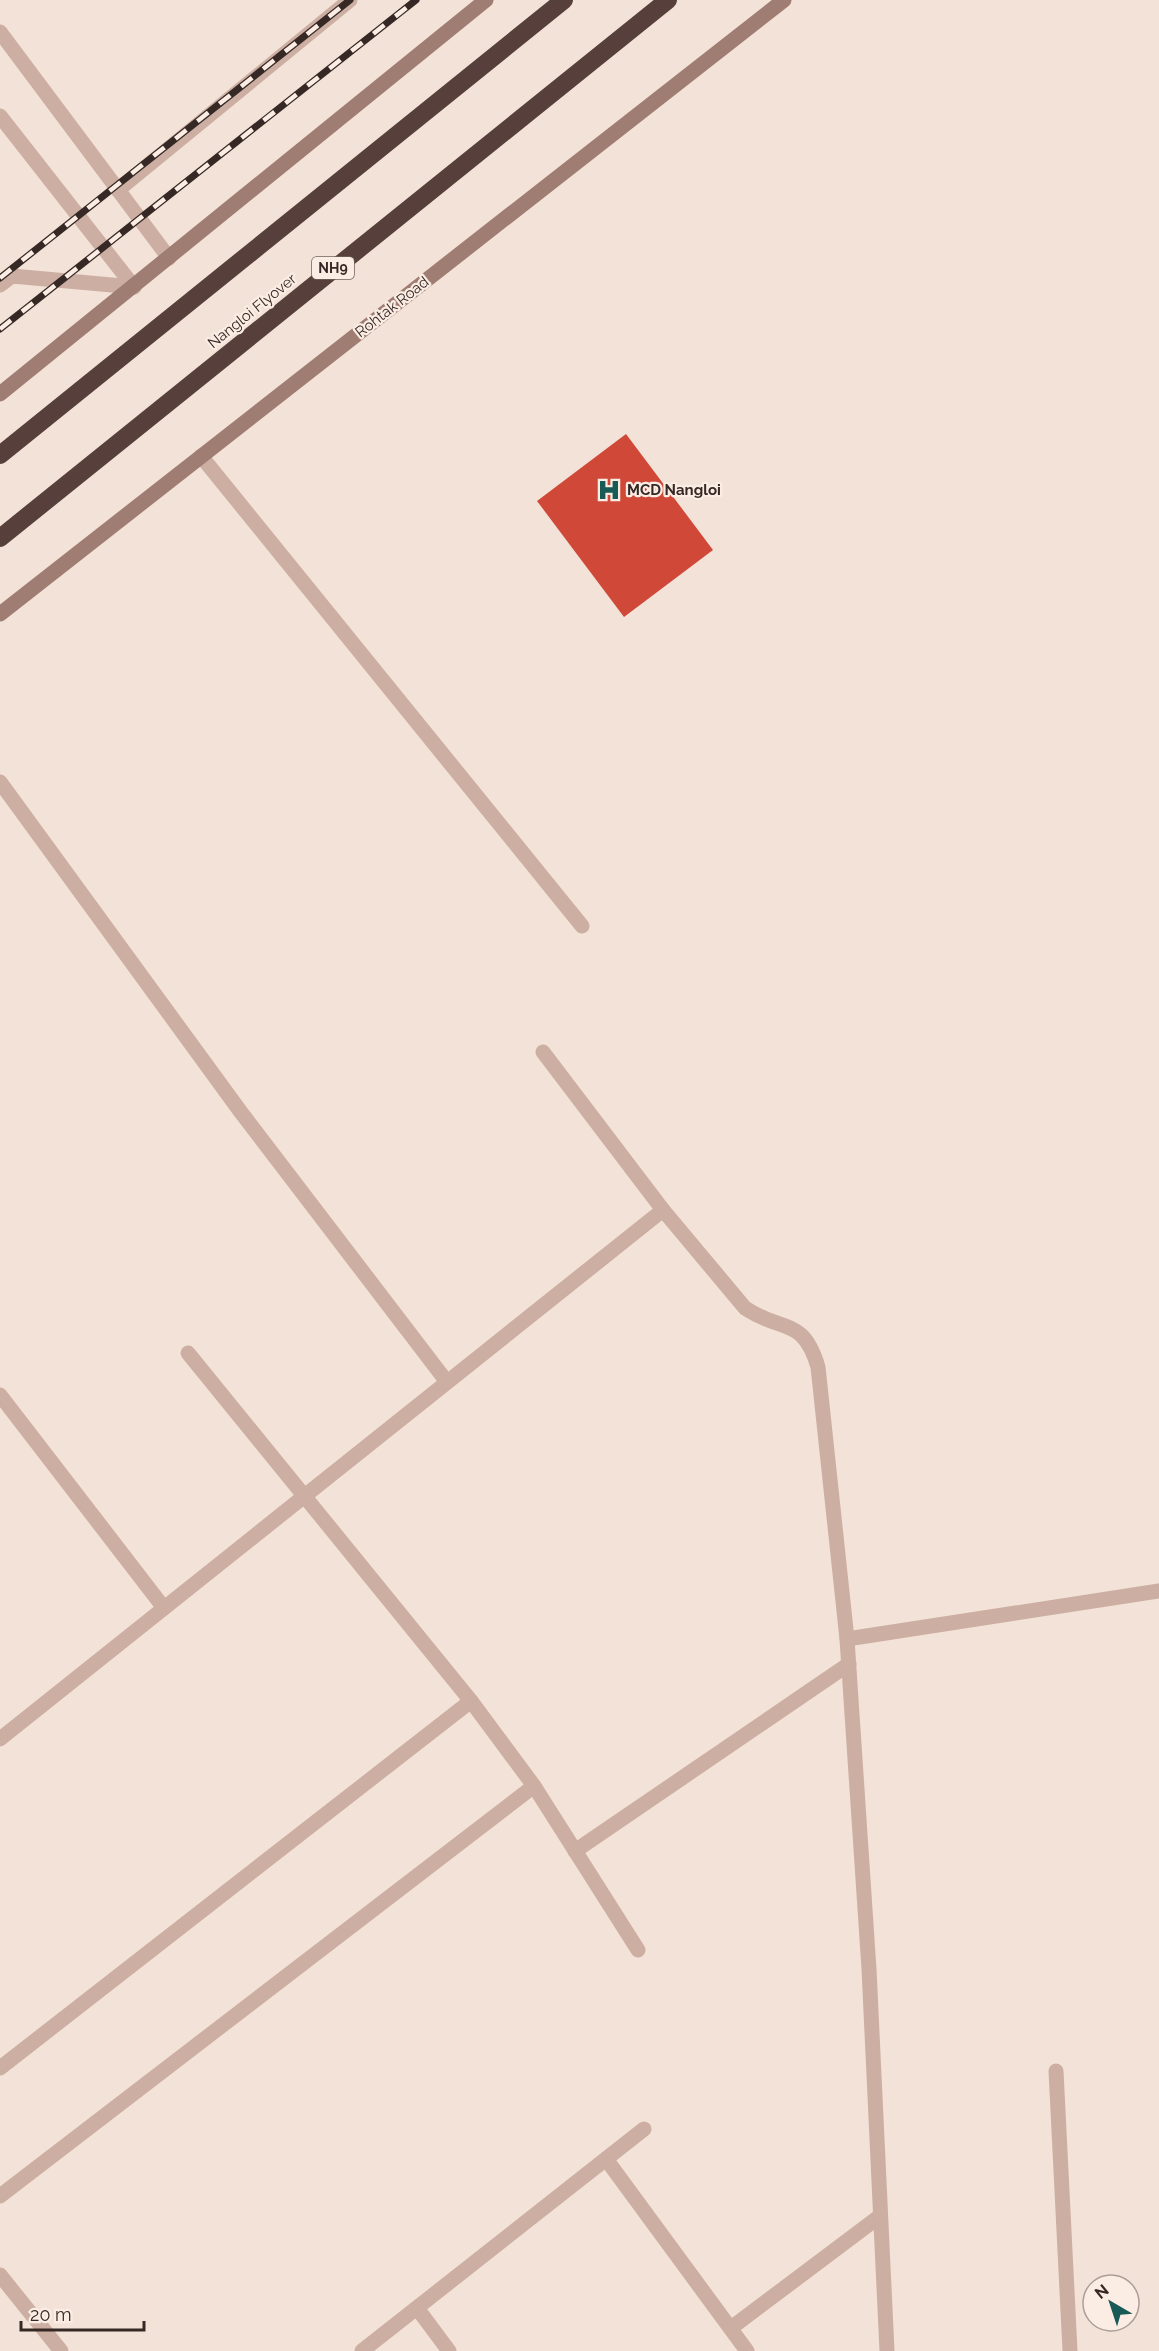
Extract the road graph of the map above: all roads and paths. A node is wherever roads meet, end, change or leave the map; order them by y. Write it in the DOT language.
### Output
graph roads {
  1 [pos="350,0"];
  2 [pos="486,0"];
  3 [pos="564,0"];
  4 [pos="668,0"];
  5 [pos="784,0"];
  6 [pos="0,32"];
  7 [pos="0,116"];
  8 [pos="118,190"];
  9 [pos="169,258"];
  10 [pos="0,285"];
  11 [pos="134,287"];
  12 [pos="0,394"];
  13 [pos="0,455"];
  14 [pos="201,456"];
  15 [pos="0,538"];
  16 [pos="0,614"];
  17 [pos="0,782"];
  18 [pos="582,926"];
  19 [pos="543,1052"];
  20 [pos="663,1210"];
  21 [pos="188,1353"];
  22 [pos="447,1382"];
  23 [pos="0,1395"];
  24 [pos="306,1495"];
  25 [pos="1159,1591"];
  26 [pos="164,1608"];
  27 [pos="847,1639"];
  28 [pos="849,1664"];
  29 [pos="471,1701"];
  30 [pos="0,1739"];
  31 [pos="534,1786"];
  32 [pos="574,1851"];
  33 [pos="638,1950"];
  34 [pos="0,2068"];
  35 [pos="1056,2071"];
  36 [pos="644,2128"];
  37 [pos="606,2159"];
  38 [pos="0,2196"];
  39 [pos="880,2216"];
  40 [pos="0,2275"];
  41 [pos="417,2308"];
  42 [pos="731,2328"];
  43 [pos="61,2351"];
  44 [pos="362,2351"];
  45 [pos="449,2351"];
  46 [pos="747,2351"];
  47 [pos="886,2351"];
  48 [pos="1070,2351"];
  1 -- 8 [label="street"];
  2 -- 9 [label="street"];
  3 -- 13 [label="highway"];
  4 -- 15 [label="highway, Nangloi Flyover / NH9"];
  5 -- 14 [label="street, Rohtak Road"];
  6 -- 8 [label="street"];
  7 -- 11 [label="street"];
  8 -- 9 [label="street"];
  9 -- 11 [label="street"];
  10 -- 11 [label="street"];
  11 -- 12 [label="street"];
  14 -- 16 [label="street, Rohtak Road"];
  14 -- 18 [label="street"];
  17 -- 22 [label="street"];
  19 -- 20 [label="street"];
  20 -- 22 [label="street"];
  20 -- 27 [label="street"];
  21 -- 24 [label="street"];
  22 -- 24 [label="street"];
  23 -- 26 [label="street"];
  24 -- 26 [label="street"];
  24 -- 29 [label="street"];
  25 -- 27 [label="street"];
  26 -- 30 [label="street"];
  27 -- 28 [label="street"];
  28 -- 32 [label="street"];
  28 -- 39 [label="street"];
  29 -- 31 [label="street"];
  29 -- 34 [label="street"];
  31 -- 32 [label="street"];
  31 -- 38 [label="street"];
  32 -- 33 [label="street"];
  35 -- 48 [label="street"];
  36 -- 37 [label="street"];
  37 -- 41 [label="street"];
  37 -- 42 [label="street"];
  39 -- 42 [label="street"];
  39 -- 47 [label="street"];
  40 -- 43 [label="street"];
  41 -- 44 [label="street"];
  41 -- 45 [label="street"];
  42 -- 46 [label="street"];
}
